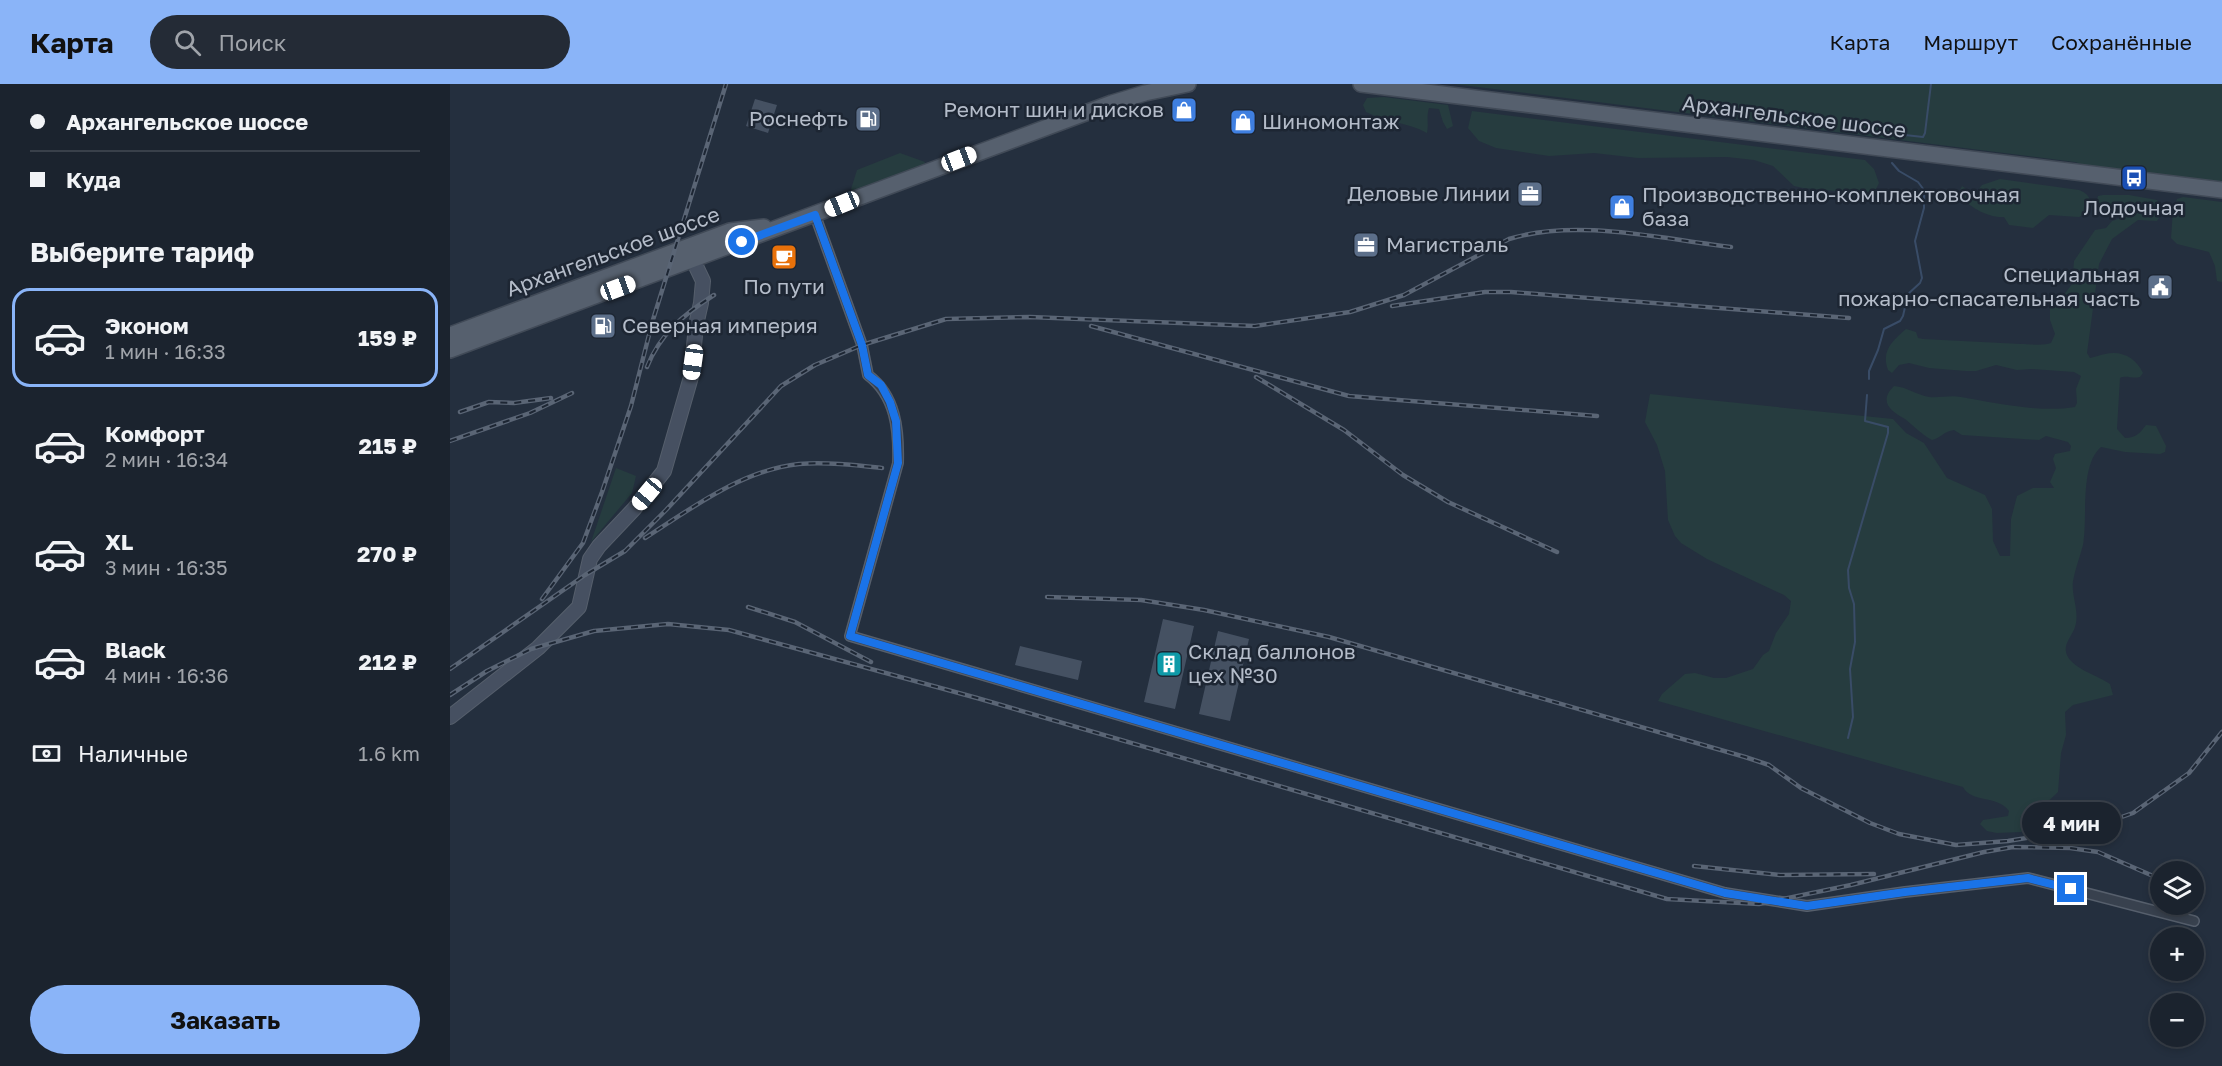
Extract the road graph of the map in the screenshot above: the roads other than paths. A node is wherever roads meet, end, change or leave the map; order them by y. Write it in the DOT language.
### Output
graph roads {
  1 [pos="1188,84"];
  2 [pos="1361,84"];
  3 [pos="2222,190"];
  4 [pos="815,215"];
  5 [pos="691,253"];
  6 [pos="570,298"];
  7 [pos="450,335"];
  8 [pos="450,350"];
  9 [pos="450,717"];
  10 [pos="2194,921"];
  1 -- 4 [label="main road, Архангельское шоссе"];
  2 -- 3 [label="main road, Архангельское шоссе"];
  4 -- 5 [label="main road, Архангельское шоссе"];
  4 -- 10 [label="street"];
  5 -- 6 [label="main road, Архангельское шоссе"];
  5 -- 9 [label="street"];
  6 -- 7 [label="main road, Архангельское шоссе"];
  6 -- 8 [label="main road, Архангельское шоссе"];
}
